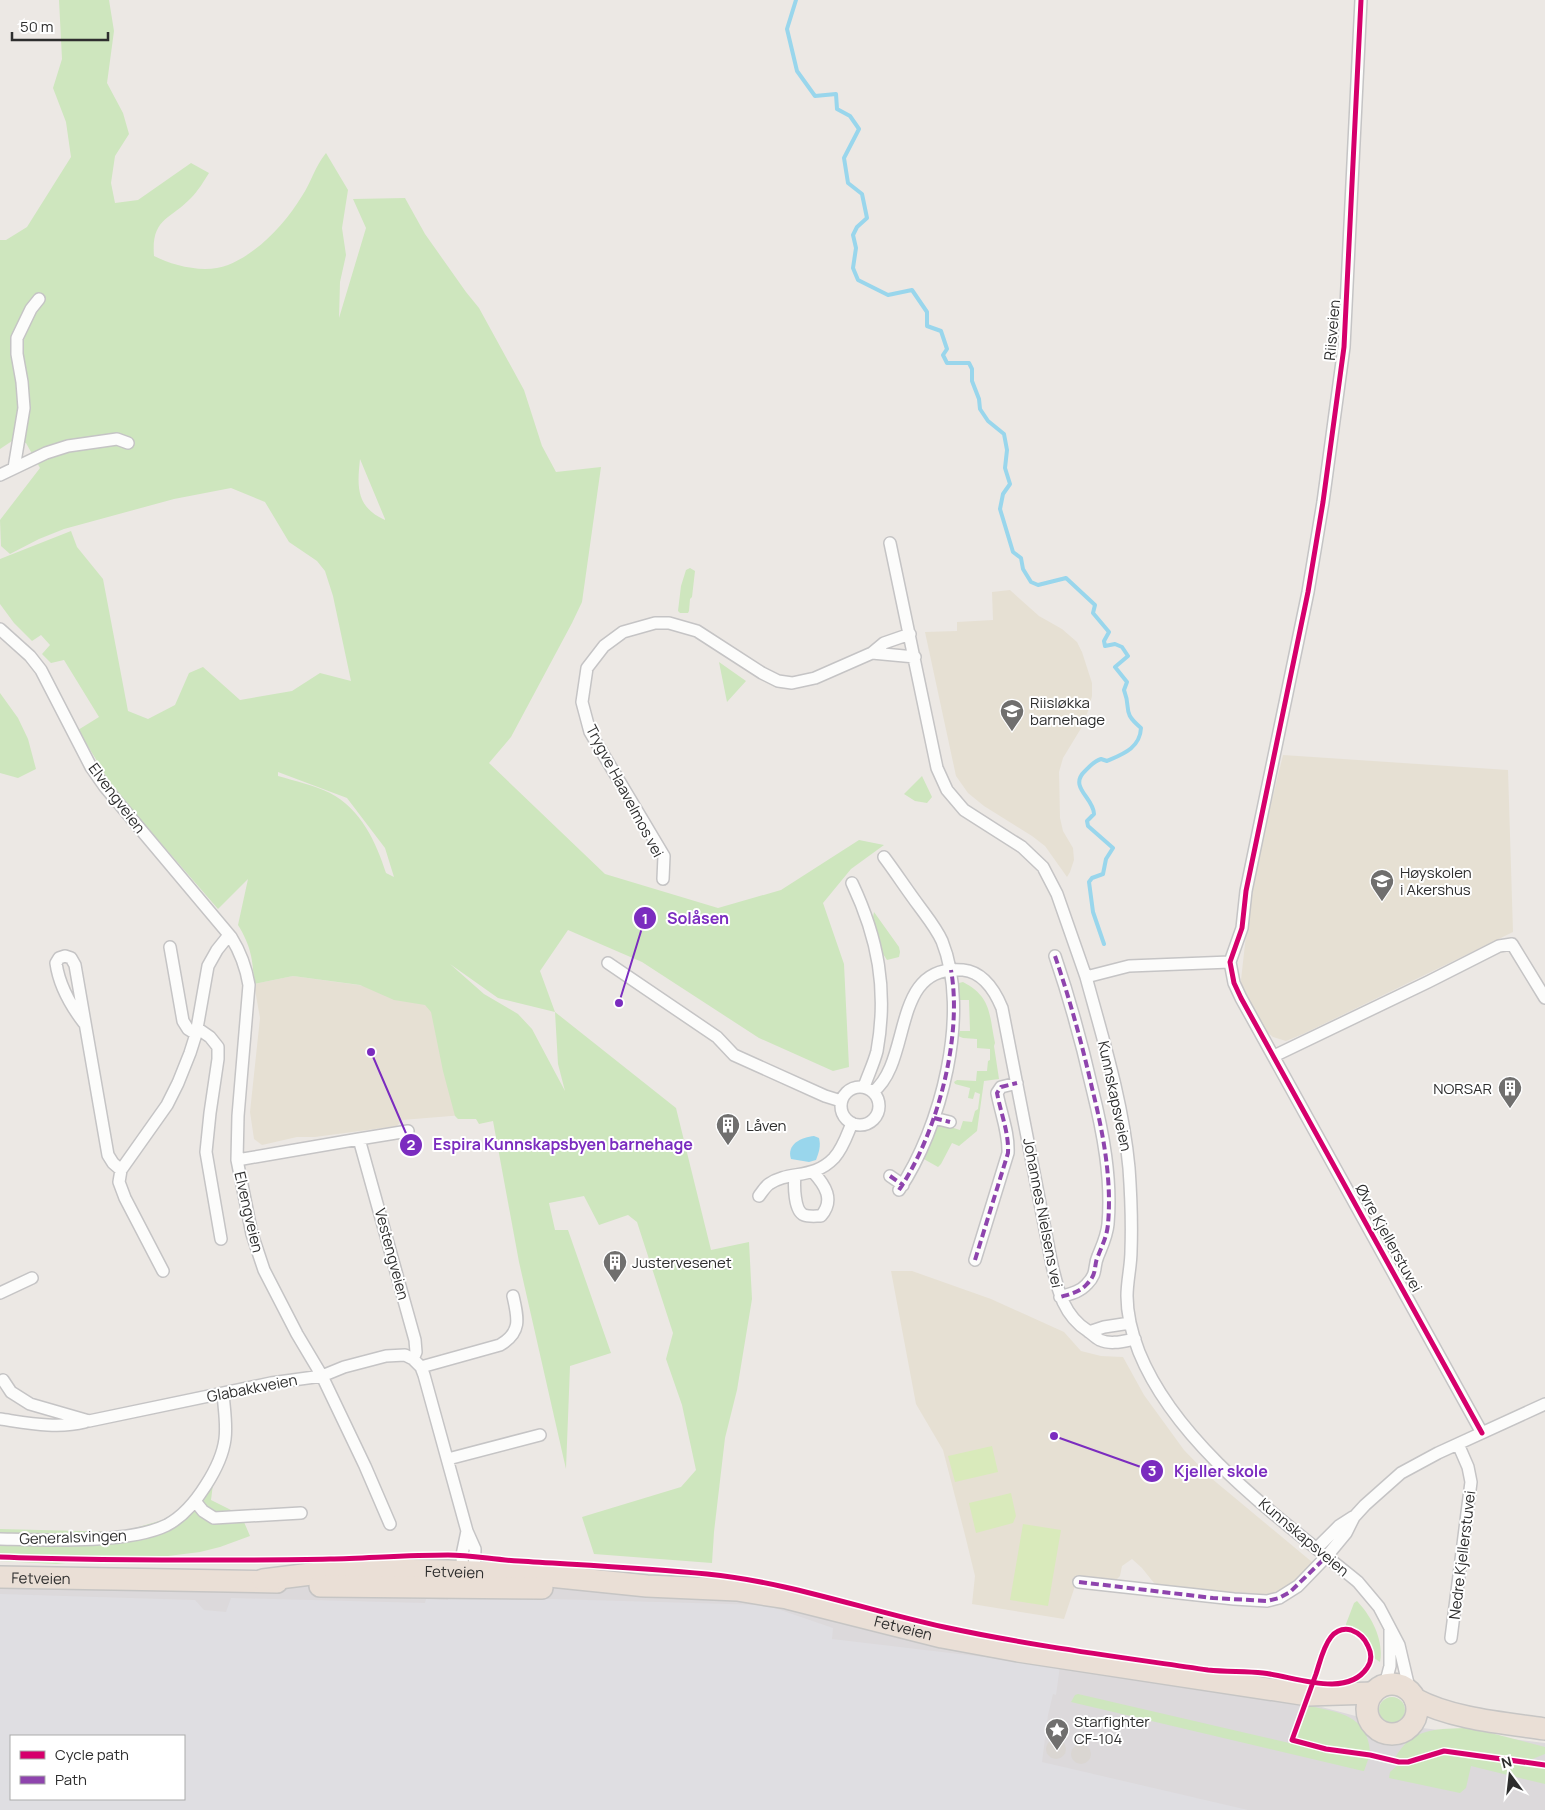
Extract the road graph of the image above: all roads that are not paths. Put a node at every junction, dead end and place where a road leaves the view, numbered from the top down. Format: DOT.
graph roads {
  1 [pos="1361,0"];
  2 [pos="39,298"];
  3 [pos="128,443"];
  4 [pos="14,468"];
  5 [pos="0,475"];
  6 [pos="890,543"];
  7 [pos="0,629"];
  8 [pos="910,634"];
  9 [pos="872,653"];
  10 [pos="915,657"];
  11 [pos="884,857"];
  12 [pos="664,879"];
  13 [pos="852,883"];
  14 [pos="229,935"];
  15 [pos="170,947"];
  16 [pos="1055,956"];
  17 [pos="1230,962"];
  18 [pos="608,963"];
  19 [pos="951,970"];
  20 [pos="1086,977"];
  21 [pos="1545,998"];
  22 [pos="84,1023"];
  23 [pos="196,1031"];
  24 [pos="1274,1056"];
  25 [pos="1018,1083"];
  26 [pos="869,1089"];
  27 [pos="841,1101"];
  28 [pos="934,1118"];
  29 [pos="950,1122"];
  30 [pos="852,1123"];
  31 [pos="408,1131"];
  32 [pos="359,1139"];
  33 [pos="237,1160"];
  34 [pos="122,1170"];
  35 [pos="813,1172"];
  36 [pos="794,1176"];
  37 [pos="890,1176"];
  38 [pos="758,1196"];
  39 [pos="221,1239"];
  40 [pos="975,1260"];
  41 [pos="163,1271"];
  42 [pos="32,1278"];
  43 [pos="0,1293"];
  44 [pos="513,1296"];
  45 [pos="1060,1298"];
  46 [pos="1130,1323"];
  47 [pos="1089,1332"];
  48 [pos="1134,1339"];
  49 [pos="417,1363"];
  50 [pos="322,1376"];
  51 [pos="3,1380"];
  52 [pos="222,1393"];
  53 [pos="1545,1404"];
  54 [pos="0,1419"];
  55 [pos="89,1421"];
  56 [pos="1482,1433"];
  57 [pos="540,1434"];
  58 [pos="1458,1444"];
  59 [pos="448,1459"];
  60 [pos="195,1501"];
  61 [pos="301,1513"];
  62 [pos="1354,1517"];
  63 [pos="390,1524"];
  64 [pos="0,1539"];
  65 [pos="1317,1548"];
  66 [pos="1327,1556"];
  67 [pos="0,1577"];
  68 [pos="468,1577"];
  69 [pos="1079,1582"];
  70 [pos="1390,1630"];
  71 [pos="1451,1638"];
  72 [pos="1379,1689"];
  73 [pos="1308,1695"];
  74 [pos="1412,1696"];
  75 [pos="1369,1719"];
  76 [pos="1478,1720"];
  77 [pos="1411,1725"];
  78 [pos="1545,1729"];
  1 -- 17 [label="street, Riisveien"];
  2 -- 4 [label="street"];
  3 -- 4 [label="street"];
  4 -- 5 [label="street"];
  6 -- 8 [label="street, Kunnskapsveien"];
  7 -- 14 [label="street, Elvengveien"];
  8 -- 9 [label="street, Trygve Haavelmos vei"];
  8 -- 10 [label="street, Kunnskapsveien"];
  9 -- 10 [label="street, Trygve Haavelmos vei"];
  9 -- 12 [label="street, Trygve Haavelmos vei"];
  10 -- 20 [label="street, Kunnskapsveien"];
  11 -- 19 [label="street"];
  13 -- 26 [label="street"];
  14 -- 23 [label="street"];
  14 -- 33 [label="street, Elvengveien"];
  15 -- 23 [label="street, Elvengveien"];
  16 -- 45 [label="street"];
  17 -- 20 [label="street"];
  17 -- 24 [label="street"];
  18 -- 27 [label="street"];
  19 -- 25 [label="street, Johannes Nielsens vei"];
  19 -- 26 [label="street"];
  19 -- 28 [label="street"];
  20 -- 46 [label="street, Kunnskapsveien"];
  21 -- 24 [label="street"];
  22 -- 22 [label="street"];
  22 -- 34 [label="street"];
  23 -- 34 [label="street"];
  23 -- 39 [label="street, Elvengveien"];
  24 -- 56 [label="street, Øvre Kjellerstuvei"];
  25 -- 40 [label="street, Johannes Nielsens vei"];
  25 -- 45 [label="street, Johannes Nielsens vei"];
  26 -- 27 [label="street"];
  26 -- 30 [label="street"];
  27 -- 30 [label="street"];
  28 -- 29 [label="street"];
  28 -- 37 [label="street"];
  30 -- 35 [label="street"];
  31 -- 32 [label="street"];
  32 -- 33 [label="street"];
  32 -- 49 [label="street, Vestengveien"];
  33 -- 50 [label="street, Elvengveien"];
  34 -- 41 [label="street"];
  35 -- 36 [label="street"];
  35 -- 36 [label="street"];
  36 -- 38 [label="street"];
  42 -- 43 [label="street"];
  44 -- 49 [label="street"];
  45 -- 47 [label="street, Johannes Nielsens vei"];
  46 -- 47 [label="street"];
  46 -- 48 [label="street, Kunnskapsveien"];
  47 -- 48 [label="street, Johannes Nielsens vei"];
  48 -- 65 [label="street, Kunnskapsveien"];
  49 -- 50 [label="street, Glabakkveien"];
  49 -- 59 [label="street, Vestengveien"];
  50 -- 52 [label="street, Glabakkveien"];
  50 -- 63 [label="street, Elvengveien"];
  51 -- 55 [label="street, Glabakkveien"];
  52 -- 55 [label="street, Glabakkveien"];
  52 -- 60 [label="street, Generalsvingen"];
  53 -- 56 [label="street"];
  54 -- 55 [label="street, Glabakkveien"];
  56 -- 58 [label="street"];
  57 -- 59 [label="street"];
  58 -- 62 [label="street"];
  58 -- 71 [label="street, Nedre Kjellerstuvei"];
  59 -- 68 [label="street, Vestengveien"];
  60 -- 61 [label="street"];
  60 -- 64 [label="street, Generalsvingen"];
  62 -- 65 [label="street"];
  62 -- 66 [label="street"];
  65 -- 66 [label="street, Kunnskapsveien"];
  66 -- 69 [label="street"];
  66 -- 70 [label="street, Kunnskapsveien"];
  67 -- 68 [label="highway, Fetveien"];
  68 -- 73 [label="highway, Fetveien"];
  70 -- 72 [label="street, Kunnskapsveien"];
  70 -- 74 [label="street, Kunnskapsveien"];
  72 -- 73 [label="highway, Fetveien"];
  72 -- 74 [label="highway"];
  72 -- 75 [label="highway"];
  73 -- 75 [label="highway, Fetveien"];
  74 -- 76 [label="highway"];
  74 -- 77 [label="highway"];
  75 -- 77 [label="highway"];
  76 -- 77 [label="highway"];
  76 -- 78 [label="highway"];
}
